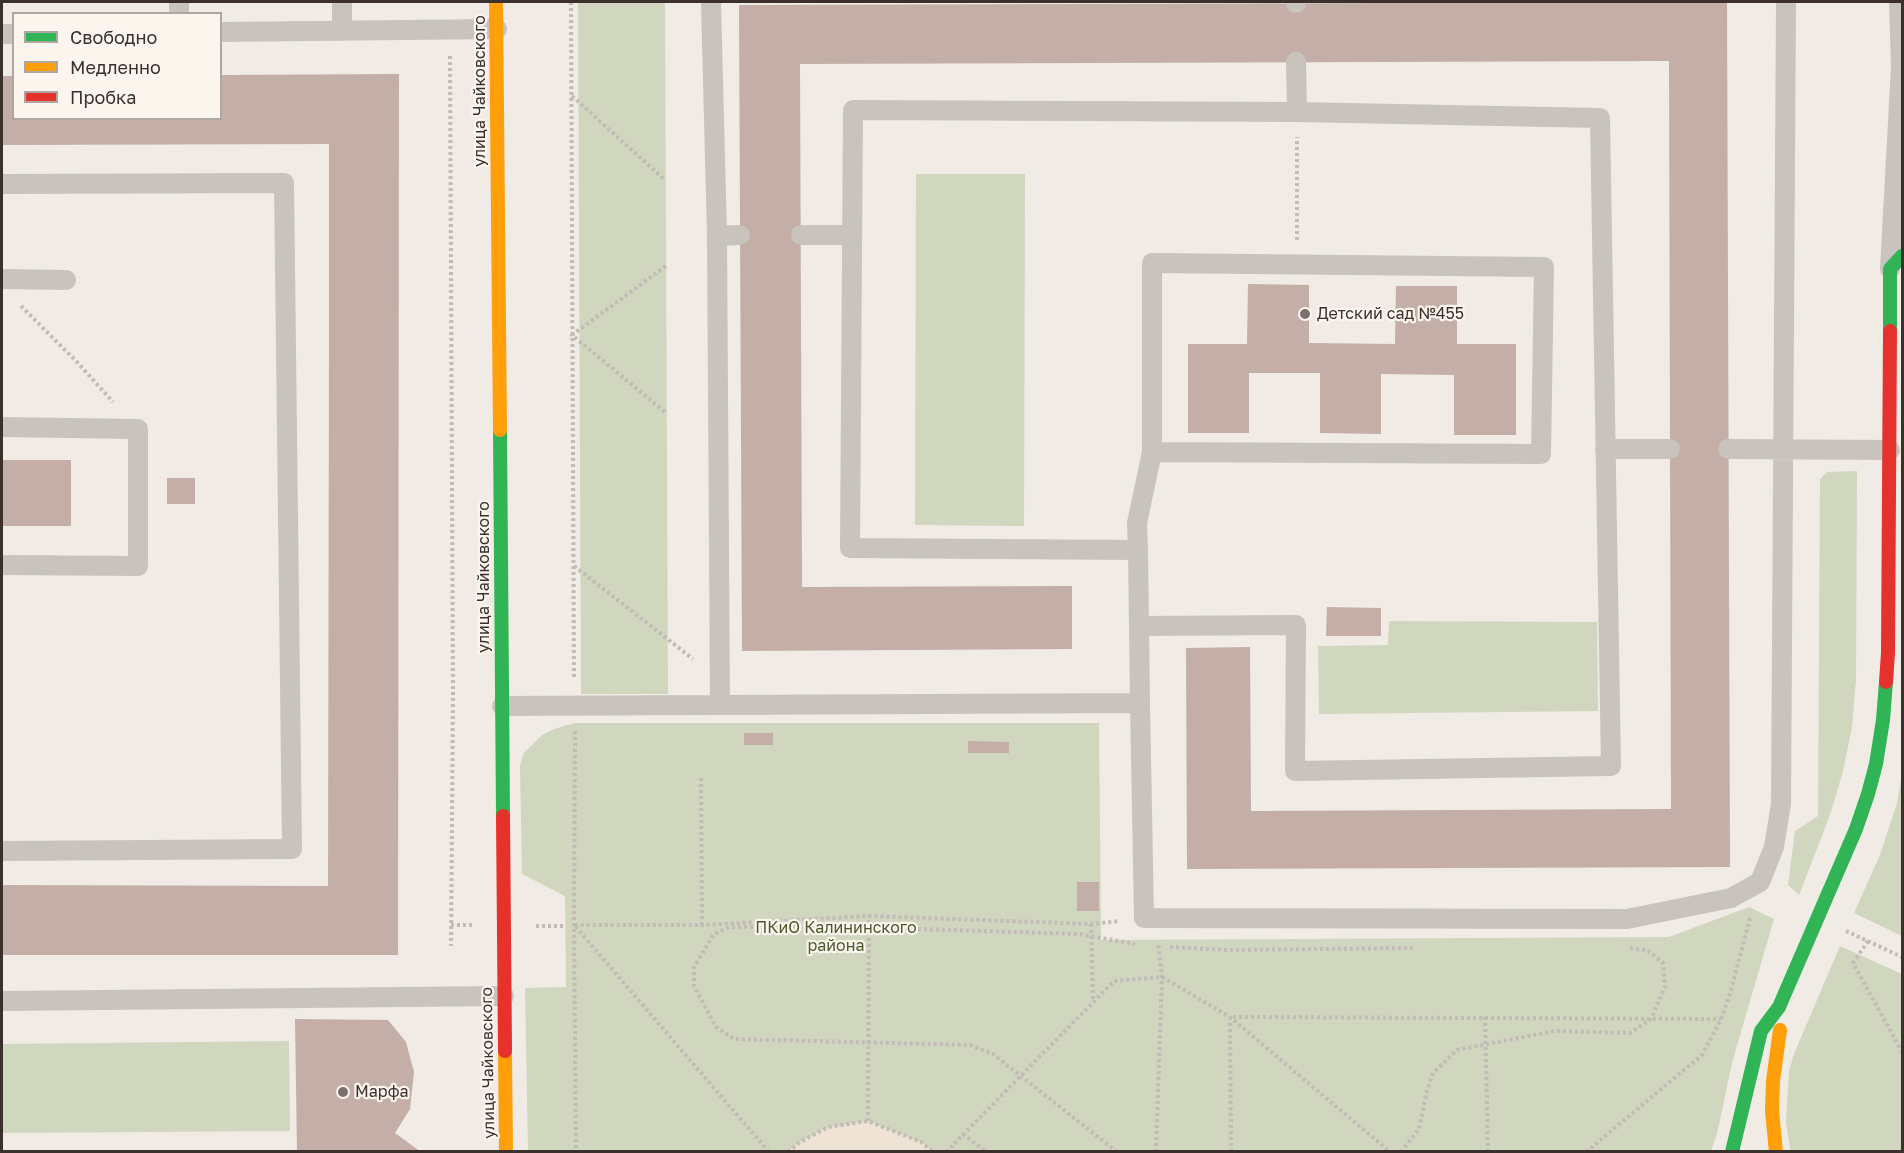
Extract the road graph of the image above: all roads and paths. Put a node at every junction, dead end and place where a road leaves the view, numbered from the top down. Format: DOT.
graph roads {
  1 [pos="342,2"];
  2 [pos="496,2"];
  3 [pos="571,2"];
  4 [pos="711,2"];
  5 [pos="1786,2"];
  6 [pos="1899,2"];
  7 [pos="497,29"];
  8 [pos="450,30"];
  9 [pos="342,31"];
  10 [pos="222,32"];
  11 [pos="1296,62"];
  12 [pos="571,96"];
  13 [pos="1297,112"];
  14 [pos="666,180"];
  15 [pos="2,184"];
  16 [pos="740,235"];
  17 [pos="801,235"];
  18 [pos="852,235"];
  19 [pos="717,236"];
  20 [pos="1896,262"];
  21 [pos="1297,265"];
  22 [pos="666,266"];
  23 [pos="2,279"];
  24 [pos="66,280"];
  25 [pos="18,303"];
  26 [pos="572,335"];
  27 [pos="666,413"];
  28 [pos="2,427"];
  29 [pos="130,429"];
  30 [pos="1605,449"];
  31 [pos="1670,449"];
  32 [pos="1728,449"];
  33 [pos="1783,449"];
  34 [pos="1890,450"];
  35 [pos="1152,452"];
  36 [pos="1138,550"];
  37 [pos="2,565"];
  38 [pos="574,567"];
  39 [pos="1139,626"];
  40 [pos="720,680"];
  41 [pos="1140,703"];
  42 [pos="574,705"];
  43 [pos="720,705"];
  44 [pos="502,706"];
  45 [pos="701,778"];
  46 [pos="2,850"];
  47 [pos="1760,882"];
  48 [pos="869,916"];
  49 [pos="1151,918"];
  50 [pos="1091,924"];
  51 [pos="574,925"];
  52 [pos="702,926"];
  53 [pos="869,927"];
  54 [pos="1092,936"];
  55 [pos="451,946"];
  56 [pos="1143,946"];
  57 [pos="1150,946"];
  58 [pos="1158,947"];
  59 [pos="1624,947"];
  60 [pos="1425,948"];
  61 [pos="1902,957"];
  62 [pos="1162,977"];
  63 [pos="504,996"];
  64 [pos="2,1001"];
  65 [pos="1093,1002"];
  66 [pos="1779,1007"];
  67 [pos="1230,1017"];
  68 [pos="1485,1017"];
  69 [pos="1651,1019"];
  70 [pos="1721,1019"];
  71 [pos="869,1043"];
  72 [pos="1485,1046"];
  73 [pos="1902,1052"];
  74 [pos="1021,1076"];
  75 [pos="868,1121"];
  76 [pos="963,1134"];
  77 [pos="506,1152"];
  78 [pos="576,1152"];
  79 [pos="769,1152"];
  80 [pos="788,1152"];
  81 [pos="933,1152"];
  82 [pos="946,1152"];
  83 [pos="986,1152"];
  84 [pos="1116,1152"];
  85 [pos="1156,1152"];
  86 [pos="1231,1152"];
  87 [pos="1389,1152"];
  88 [pos="1401,1152"];
  89 [pos="1488,1152"];
  90 [pos="1586,1152"];
  91 [pos="1732,1152"];
  92 [pos="1776,1152"];
  1 -- 9 [label="lane"];
  2 -- 7 [label="street, улица Чайковского"];
  3 -- 12 [label="path"];
  4 -- 19 [label="lane"];
  5 -- 33 [label="lane"];
  6 -- 20 [label="lane"];
  7 -- 8 [label="lane"];
  7 -- 44 [label="street, улица Чайковского"];
  8 -- 9 [label="lane"];
  8 -- 55 [label="path"];
  9 -- 10 [label="lane"];
  11 -- 13 [label="lane"];
  12 -- 14 [label="path"];
  12 -- 26 [label="path"];
  13 -- 18 [label="lane"];
  13 -- 21 [label="path"];
  13 -- 30 [label="lane"];
  15 -- 46 [label="lane"];
  16 -- 19 [label="lane"];
  17 -- 18 [label="lane"];
  18 -- 36 [label="lane"];
  19 -- 40 [label="lane"];
  20 -- 34 [label="street"];
  21 -- 35 [label="lane"];
  21 -- 35 [label="lane"];
  22 -- 26 [label="path"];
  23 -- 24 [label="lane"];
  25 -- 29 [label="path"];
  26 -- 27 [label="path"];
  26 -- 38 [label="path"];
  28 -- 29 [label="lane"];
  29 -- 37 [label="lane"];
  30 -- 31 [label="lane"];
  30 -- 39 [label="lane"];
  32 -- 33 [label="lane"];
  33 -- 34 [label="lane"];
  33 -- 47 [label="lane"];
  34 -- 66 [label="street"];
  35 -- 36 [label="lane"];
  36 -- 39 [label="lane"];
  38 -- 40 [label="path"];
  38 -- 42 [label="path"];
  39 -- 41 [label="lane"];
  40 -- 43 [label="lane"];
  41 -- 43 [label="lane"];
  41 -- 49 [label="lane"];
  42 -- 43 [label="lane"];
  42 -- 44 [label="lane"];
  42 -- 51 [label="path"];
  44 -- 63 [label="street, улица Чайковского"];
  45 -- 52 [label="path"];
  47 -- 49 [label="lane"];
  47 -- 70 [label="path"];
  48 -- 50 [label="path"];
  48 -- 52 [label="path"];
  48 -- 53 [label="path"];
  49 -- 50 [label="path"];
  49 -- 58 [label="path"];
  50 -- 54 [label="path"];
  51 -- 52 [label="path"];
  51 -- 78 [label="path"];
  51 -- 79 [label="path"];
  53 -- 54 [label="path"];
  53 -- 71 [label="path"];
  53 -- 71 [label="path"];
  54 -- 56 [label="path"];
  54 -- 65 [label="path"];
  57 -- 58 [label="path"];
  58 -- 60 [label="path"];
  58 -- 62 [label="path"];
  59 -- 69 [label="path"];
  61 -- 73 [label="path"];
  62 -- 65 [label="path"];
  62 -- 67 [label="path"];
  62 -- 85 [label="path"];
  63 -- 64 [label="lane"];
  63 -- 77 [label="street, улица Чайковского"];
  65 -- 74 [label="path"];
  66 -- 91 [label="street"];
  66 -- 92 [label="street"];
  67 -- 68 [label="path"];
  67 -- 86 [label="path"];
  67 -- 87 [label="path"];
  68 -- 69 [label="path"];
  68 -- 72 [label="path"];
  69 -- 70 [label="path"];
  69 -- 72 [label="path"];
  70 -- 90 [label="path"];
  71 -- 74 [label="path"];
  71 -- 75 [label="path"];
  72 -- 88 [label="path"];
  72 -- 89 [label="path"];
  74 -- 76 [label="path"];
  74 -- 84 [label="path"];
  75 -- 80 [label="path"];
  75 -- 81 [label="path"];
  76 -- 82 [label="path"];
  76 -- 83 [label="path"];
}
